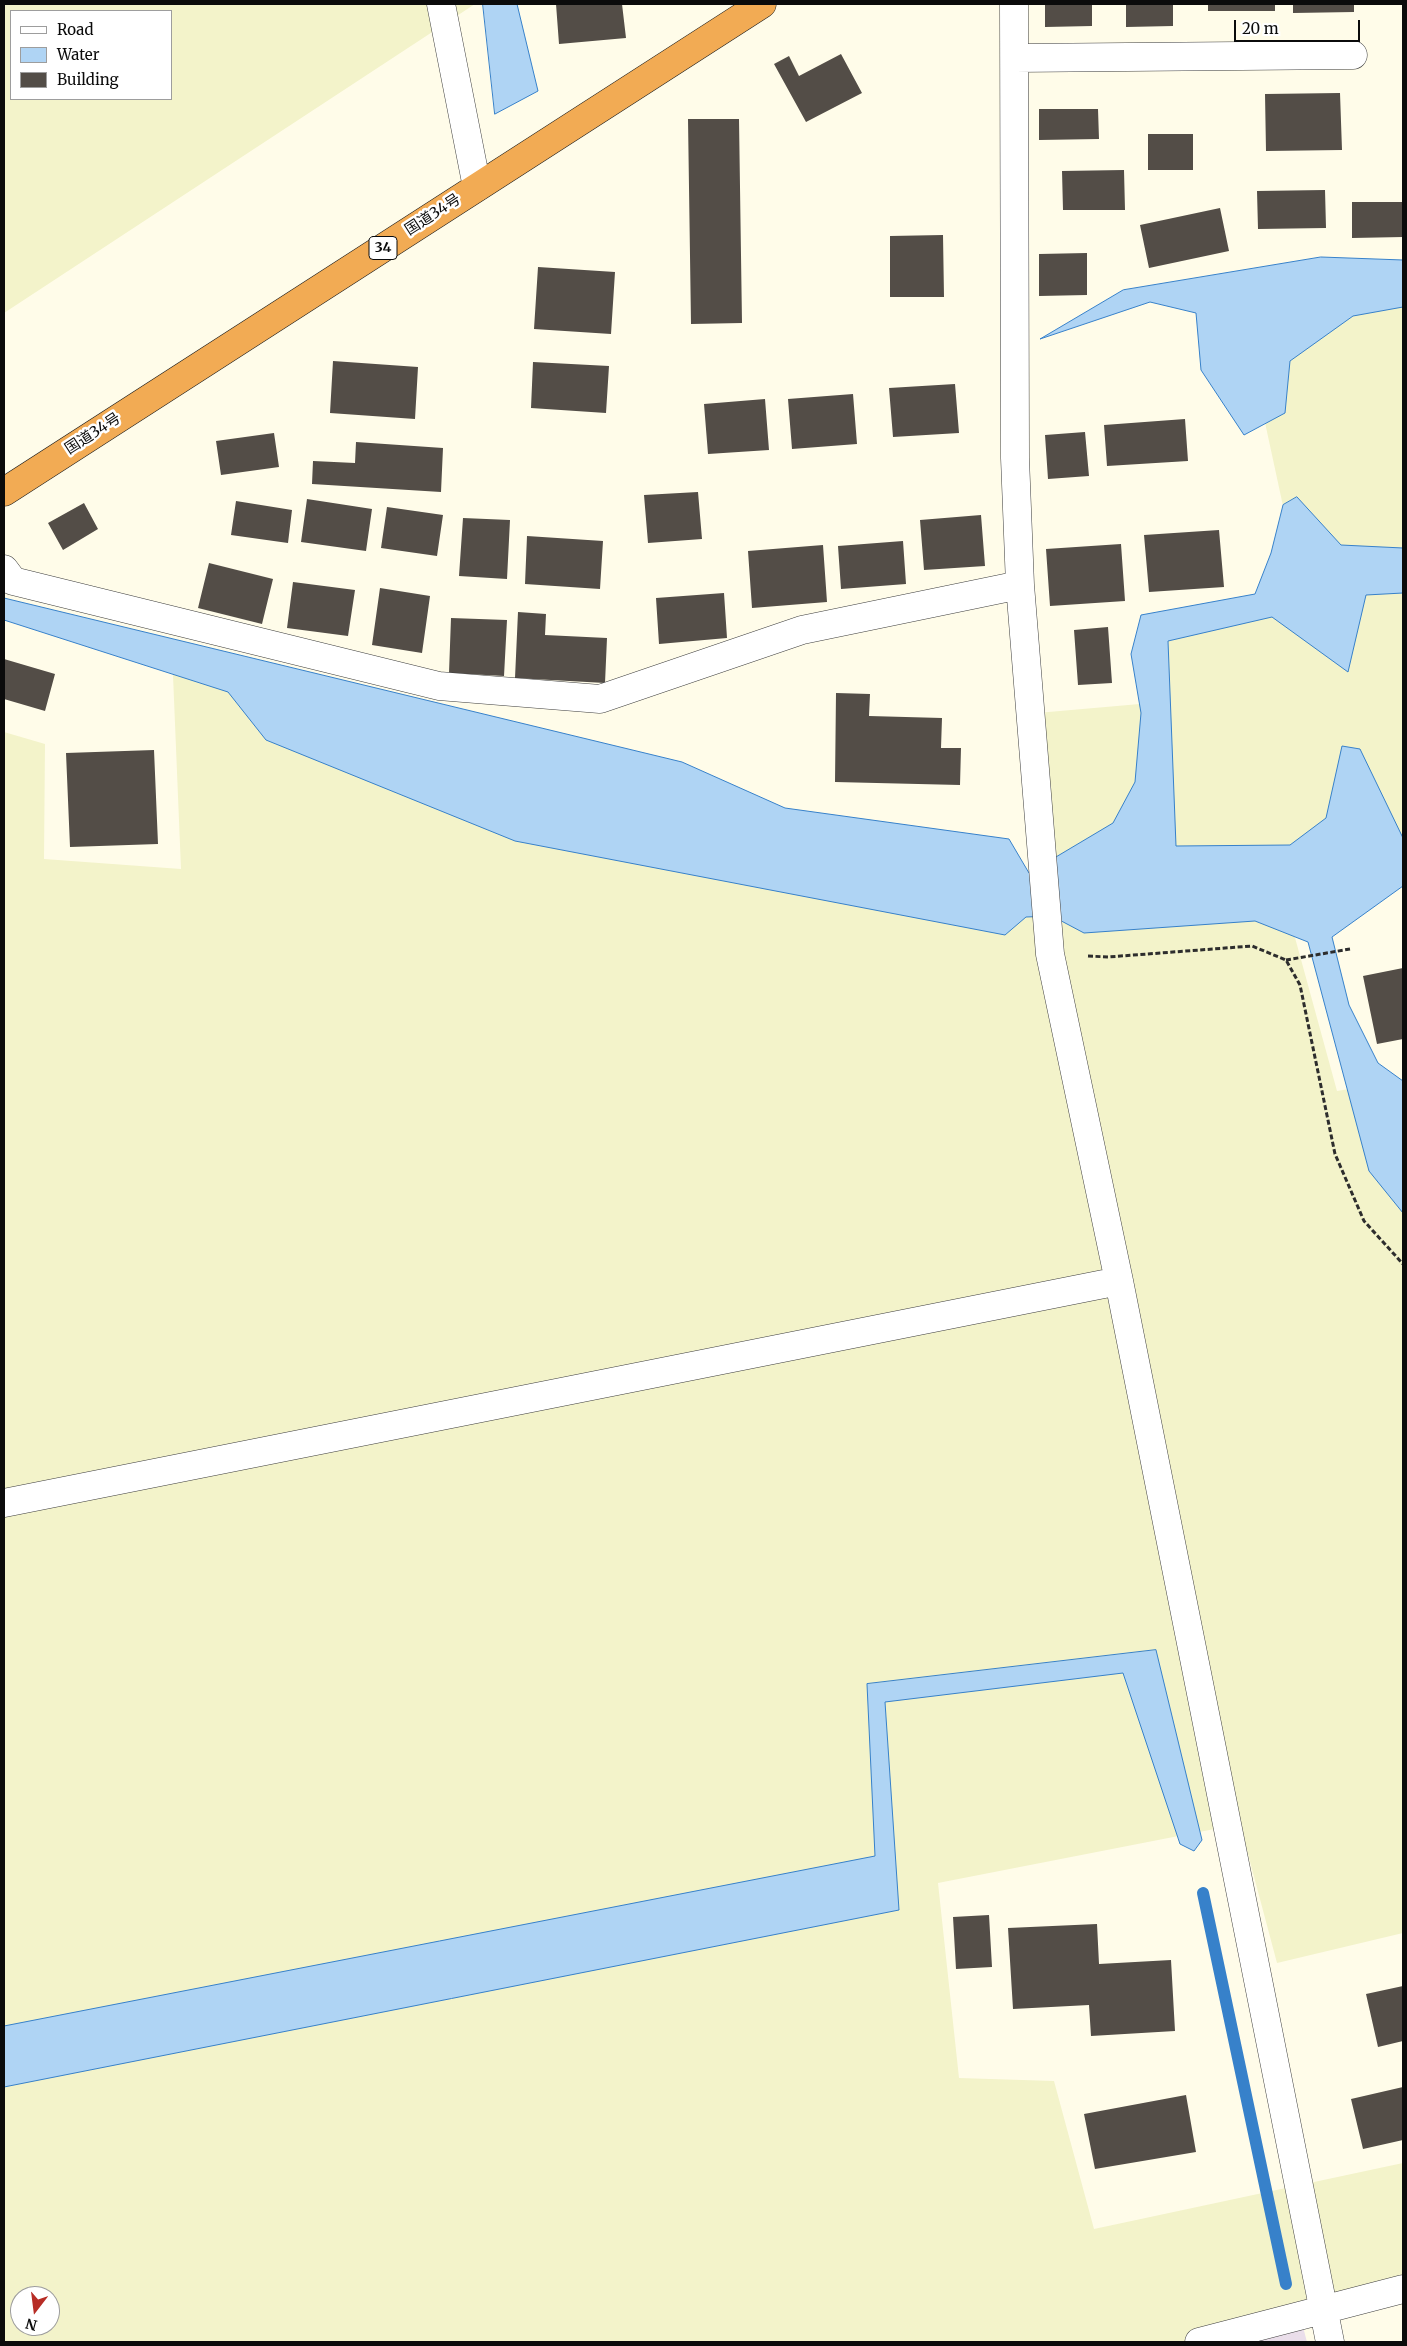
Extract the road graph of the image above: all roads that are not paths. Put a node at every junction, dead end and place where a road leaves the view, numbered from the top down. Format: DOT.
graph roads {
  1 [pos="441,4"];
  2 [pos="762,4"];
  3 [pos="1014,4"];
  4 [pos="1352,55"];
  5 [pos="1015,58"];
  6 [pos="477,187"];
  7 [pos="4,492"];
  8 [pos="4,569"];
  9 [pos="1020,585"];
  10 [pos="1119,1281"];
  11 [pos="4,1503"];
  12 [pos="1403,2289"];
  13 [pos="1323,2310"];
  14 [pos="1199,2342"];
  15 [pos="1330,2342"];
  1 -- 6 [label="street"];
  2 -- 6 [label="highway, 国道34号 / 34"];
  3 -- 5 [label="street"];
  4 -- 5 [label="street"];
  5 -- 9 [label="street"];
  6 -- 7 [label="highway, 国道34号 / 34"];
  8 -- 9 [label="street"];
  9 -- 10 [label="street"];
  10 -- 11 [label="street"];
  10 -- 13 [label="street"];
  12 -- 13 [label="street"];
  13 -- 14 [label="street"];
  13 -- 15 [label="street"];
}
